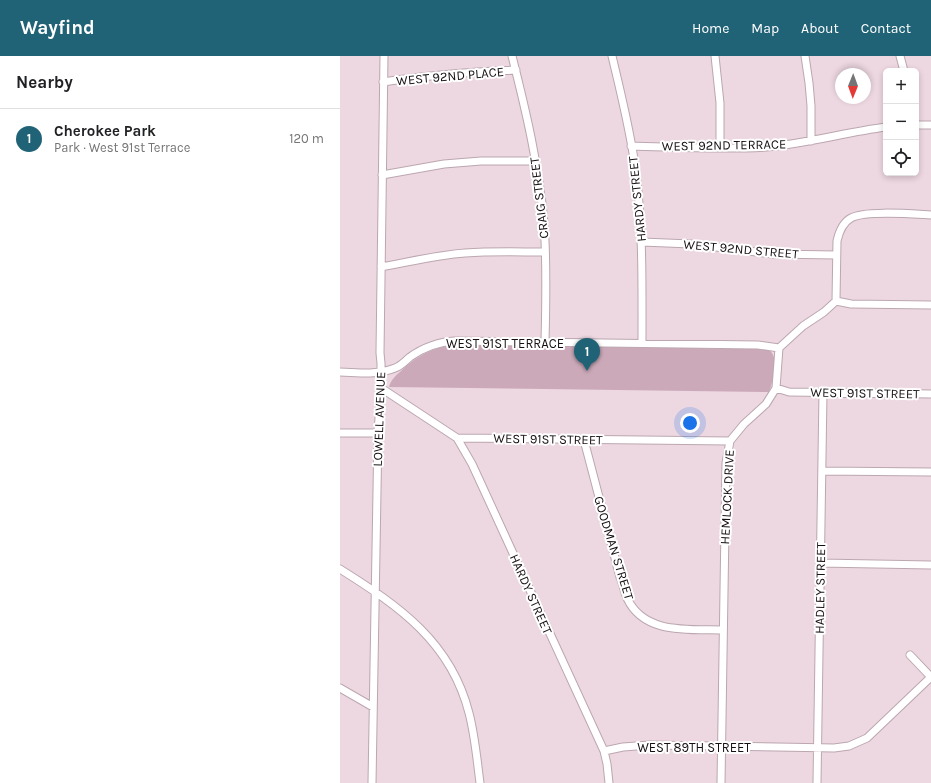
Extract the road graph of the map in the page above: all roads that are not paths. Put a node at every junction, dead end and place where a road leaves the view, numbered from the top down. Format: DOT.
graph roads {
  1 [pos="384,56"];
  2 [pos="512,56"];
  3 [pos="612,56"];
  4 [pos="715,56"];
  5 [pos="805,56"];
  6 [pos="900,56"];
  7 [pos="903,68"];
  8 [pos="516,70"];
  9 [pos="384,82"];
  10 [pos="931,124"];
  11 [pos="919,125"];
  12 [pos="883,127"];
  13 [pos="811,141"];
  14 [pos="631,146"];
  15 [pos="720,147"];
  16 [pos="535,161"];
  17 [pos="382,174"];
  18 [pos="931,215"];
  19 [pos="642,242"];
  20 [pos="545,252"];
  21 [pos="836,255"];
  22 [pos="381,267"];
  23 [pos="836,301"];
  24 [pos="931,305"];
  25 [pos="545,342"];
  26 [pos="642,343"];
  27 [pos="779,348"];
  28 [pos="340,372"];
  29 [pos="382,372"];
  30 [pos="381,388"];
  31 [pos="776,388"];
  32 [pos="823,392"];
  33 [pos="931,394"];
  34 [pos="340,432"];
  35 [pos="378,433"];
  36 [pos="457,438"];
  37 [pos="584,440"];
  38 [pos="730,442"];
  39 [pos="822,471"];
  40 [pos="931,472"];
  41 [pos="820,563"];
  42 [pos="931,564"];
  43 [pos="340,569"];
  44 [pos="376,593"];
  45 [pos="723,630"];
  46 [pos="910,655"];
  47 [pos="931,677"];
  48 [pos="340,688"];
  49 [pos="373,707"];
  50 [pos="722,746"];
  51 [pos="818,748"];
  52 [pos="604,751"];
  53 [pos="372,783"];
  54 [pos="480,783"];
  55 [pos="609,783"];
  56 [pos="721,783"];
  57 [pos="817,783"];
  1 -- 9 [label="street, LOWELL AVENUE"];
  2 -- 8 [label="street, CRAIG STREET"];
  3 -- 14 [label="street, HARDY STREET"];
  4 -- 15 [label="street"];
  5 -- 13 [label="street"];
  6 -- 7 [label="street"];
  8 -- 9 [label="street, WEST 92ND PLACE"];
  8 -- 16 [label="street, CRAIG STREET"];
  9 -- 17 [label="street, LOWELL AVENUE"];
  10 -- 11 [label="street"];
  12 -- 13 [label="street, WEST 92ND TERRACE"];
  13 -- 15 [label="street, WEST 92ND TERRACE"];
  14 -- 15 [label="street, WEST 92ND TERRACE"];
  14 -- 19 [label="street, HARDY STREET"];
  16 -- 17 [label="street"];
  16 -- 20 [label="street, CRAIG STREET"];
  17 -- 22 [label="street, LOWELL AVENUE"];
  18 -- 21 [label="street"];
  19 -- 21 [label="street, WEST 92ND STREET"];
  19 -- 26 [label="street, HARDY STREET"];
  20 -- 22 [label="street"];
  20 -- 25 [label="street, CRAIG STREET"];
  21 -- 23 [label="street"];
  22 -- 29 [label="street, LOWELL AVENUE"];
  23 -- 24 [label="street"];
  23 -- 27 [label="street"];
  25 -- 26 [label="street, WEST 91ST TERRACE"];
  25 -- 29 [label="street, WEST 91ST TERRACE"];
  26 -- 27 [label="street, WEST 91ST TERRACE"];
  27 -- 31 [label="street, HEMLOCK DRIVE"];
  28 -- 29 [label="street"];
  29 -- 30 [label="street, LOWELL AVENUE"];
  30 -- 35 [label="street, LOWELL AVENUE"];
  30 -- 36 [label="street"];
  31 -- 32 [label="street, WEST 91ST STREET"];
  31 -- 38 [label="street, HEMLOCK DRIVE"];
  32 -- 33 [label="street, WEST 91ST STREET"];
  32 -- 39 [label="street, HADLEY STREET"];
  34 -- 35 [label="street"];
  35 -- 44 [label="street, LOWELL AVENUE"];
  36 -- 37 [label="street, WEST 91ST STREET"];
  36 -- 52 [label="street, HARDY STREET"];
  37 -- 38 [label="street, WEST 91ST STREET"];
  37 -- 45 [label="street, GOODMAN STREET"];
  38 -- 45 [label="street, HEMLOCK DRIVE"];
  39 -- 40 [label="street"];
  39 -- 41 [label="street, HADLEY STREET"];
  41 -- 42 [label="street"];
  41 -- 51 [label="street, HADLEY STREET"];
  43 -- 44 [label="street"];
  44 -- 49 [label="street, LOWELL AVENUE"];
  44 -- 54 [label="street"];
  45 -- 50 [label="street, HEMLOCK DRIVE"];
  46 -- 47 [label="street"];
  47 -- 51 [label="street, WEST 89TH STREET"];
  48 -- 49 [label="street"];
  49 -- 53 [label="street, LOWELL AVENUE"];
  50 -- 51 [label="street, WEST 89TH STREET"];
  50 -- 52 [label="street, WEST 89TH STREET"];
  50 -- 56 [label="street, HEMLOCK DRIVE"];
  51 -- 57 [label="street, HADLEY STREET"];
  52 -- 55 [label="street"];
}
